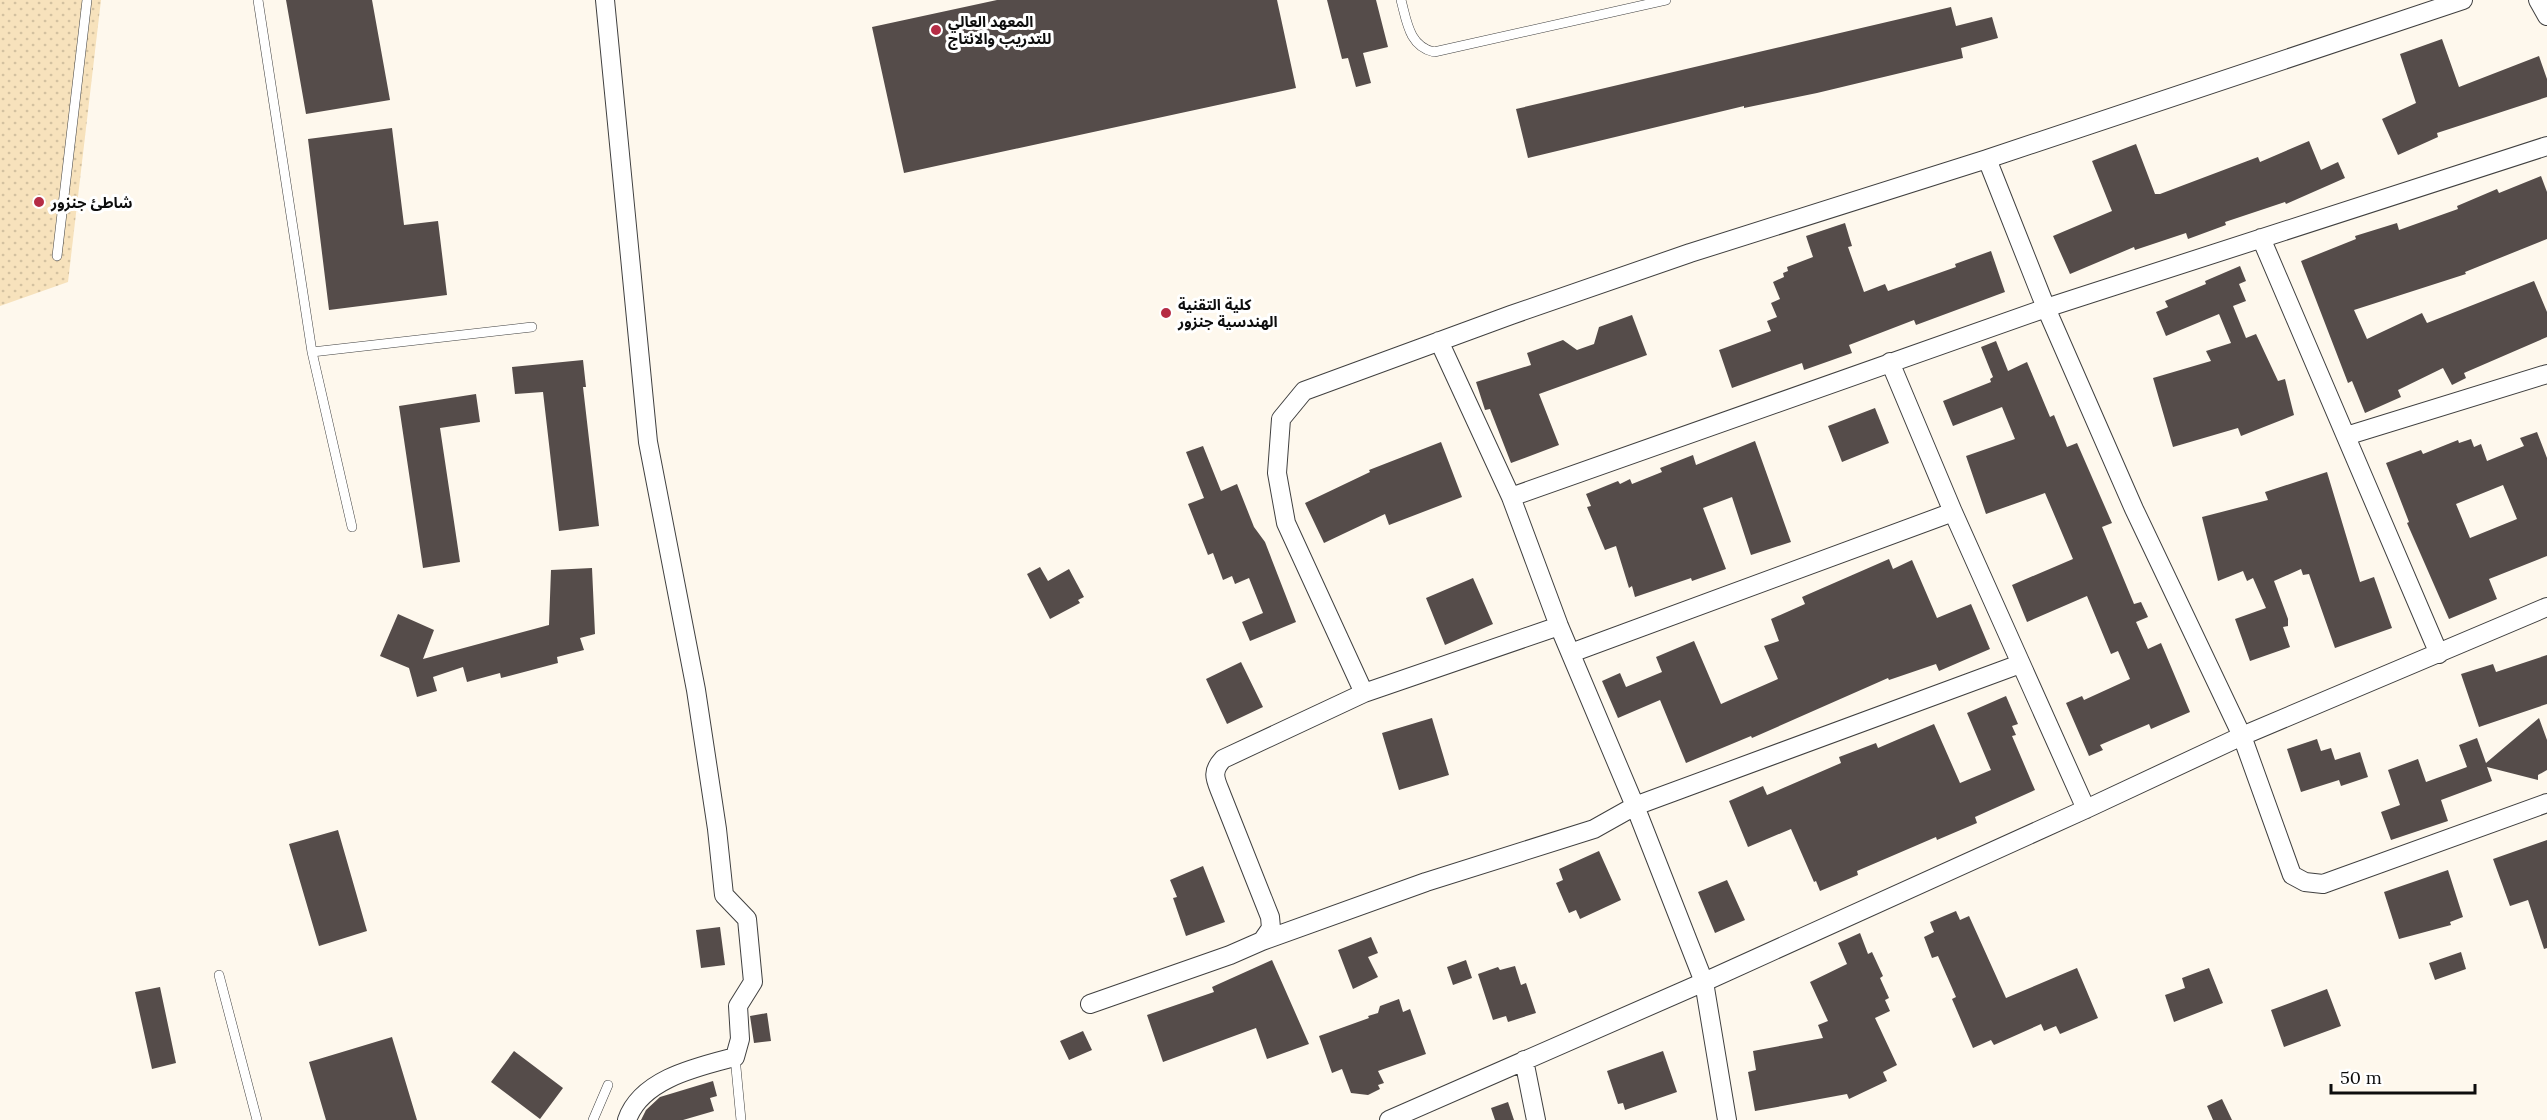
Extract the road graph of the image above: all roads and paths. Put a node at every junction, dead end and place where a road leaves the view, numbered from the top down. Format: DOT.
graph roads {
  1 [pos="87,0"];
  2 [pos="258,0"];
  3 [pos="605,0"];
  4 [pos="1401,0"];
  5 [pos="1666,0"];
  6 [pos="2463,0"];
  7 [pos="2538,0"];
  8 [pos="2547,16"];
  9 [pos="2547,146"];
  10 [pos="1987,159"];
  11 [pos="2261,238"];
  12 [pos="57,256"];
  13 [pos="2046,308"];
  14 [pos="532,327"];
  15 [pos="1439,341"];
  16 [pos="312,352"];
  17 [pos="1890,362"];
  18 [pos="2547,374"];
  19 [pos="2346,436"];
  20 [pos="1511,497"];
  21 [pos="1953,512"];
  22 [pos="352,527"];
  23 [pos="2547,607"];
  24 [pos="1559,626"];
  25 [pos="1572,653"];
  26 [pos="2439,654"];
  27 [pos="2020,664"];
  28 [pos="1364,693"];
  29 [pos="2242,736"];
  30 [pos="2547,803"];
  31 [pos="1635,806"];
  32 [pos="2086,809"];
  33 [pos="1262,941"];
  34 [pos="219,975"];
  35 [pos="1704,982"];
  36 [pos="1090,1004"];
  37 [pos="735,1057"];
  38 [pos="1524,1060"];
  39 [pos="608,1085"];
  40 [pos="257,1120"];
  41 [pos="593,1120"];
  42 [pos="627,1120"];
  43 [pos="741,1120"];
  44 [pos="1389,1120"];
  45 [pos="1536,1120"];
  46 [pos="1727,1120"];
  1 -- 12 [label="lane"];
  2 -- 16 [label="lane"];
  3 -- 37 [label="street"];
  4 -- 5 [label="lane"];
  6 -- 10 [label="street"];
  7 -- 8 [label="street"];
  9 -- 11 [label="street"];
  10 -- 13 [label="street"];
  10 -- 15 [label="street"];
  11 -- 13 [label="street"];
  11 -- 19 [label="street"];
  13 -- 17 [label="street"];
  13 -- 29 [label="street"];
  14 -- 16 [label="lane"];
  15 -- 20 [label="street"];
  15 -- 28 [label="street"];
  16 -- 22 [label="lane"];
  17 -- 20 [label="street"];
  17 -- 21 [label="street"];
  18 -- 19 [label="street"];
  19 -- 26 [label="street"];
  20 -- 24 [label="street"];
  21 -- 25 [label="street"];
  21 -- 27 [label="street"];
  23 -- 26 [label="street"];
  24 -- 25 [label="street"];
  24 -- 28 [label="street"];
  25 -- 31 [label="street"];
  26 -- 29 [label="street"];
  27 -- 31 [label="street"];
  27 -- 32 [label="street"];
  28 -- 33 [label="street"];
  29 -- 30 [label="street"];
  29 -- 32 [label="street"];
  31 -- 33 [label="street"];
  31 -- 35 [label="street"];
  32 -- 35 [label="street"];
  33 -- 36 [label="street"];
  34 -- 40 [label="lane"];
  35 -- 38 [label="street"];
  35 -- 46 [label="street"];
  37 -- 42 [label="street"];
  37 -- 43 [label="lane"];
  38 -- 44 [label="street"];
  38 -- 45 [label="street"];
  39 -- 41 [label="lane"];
}
